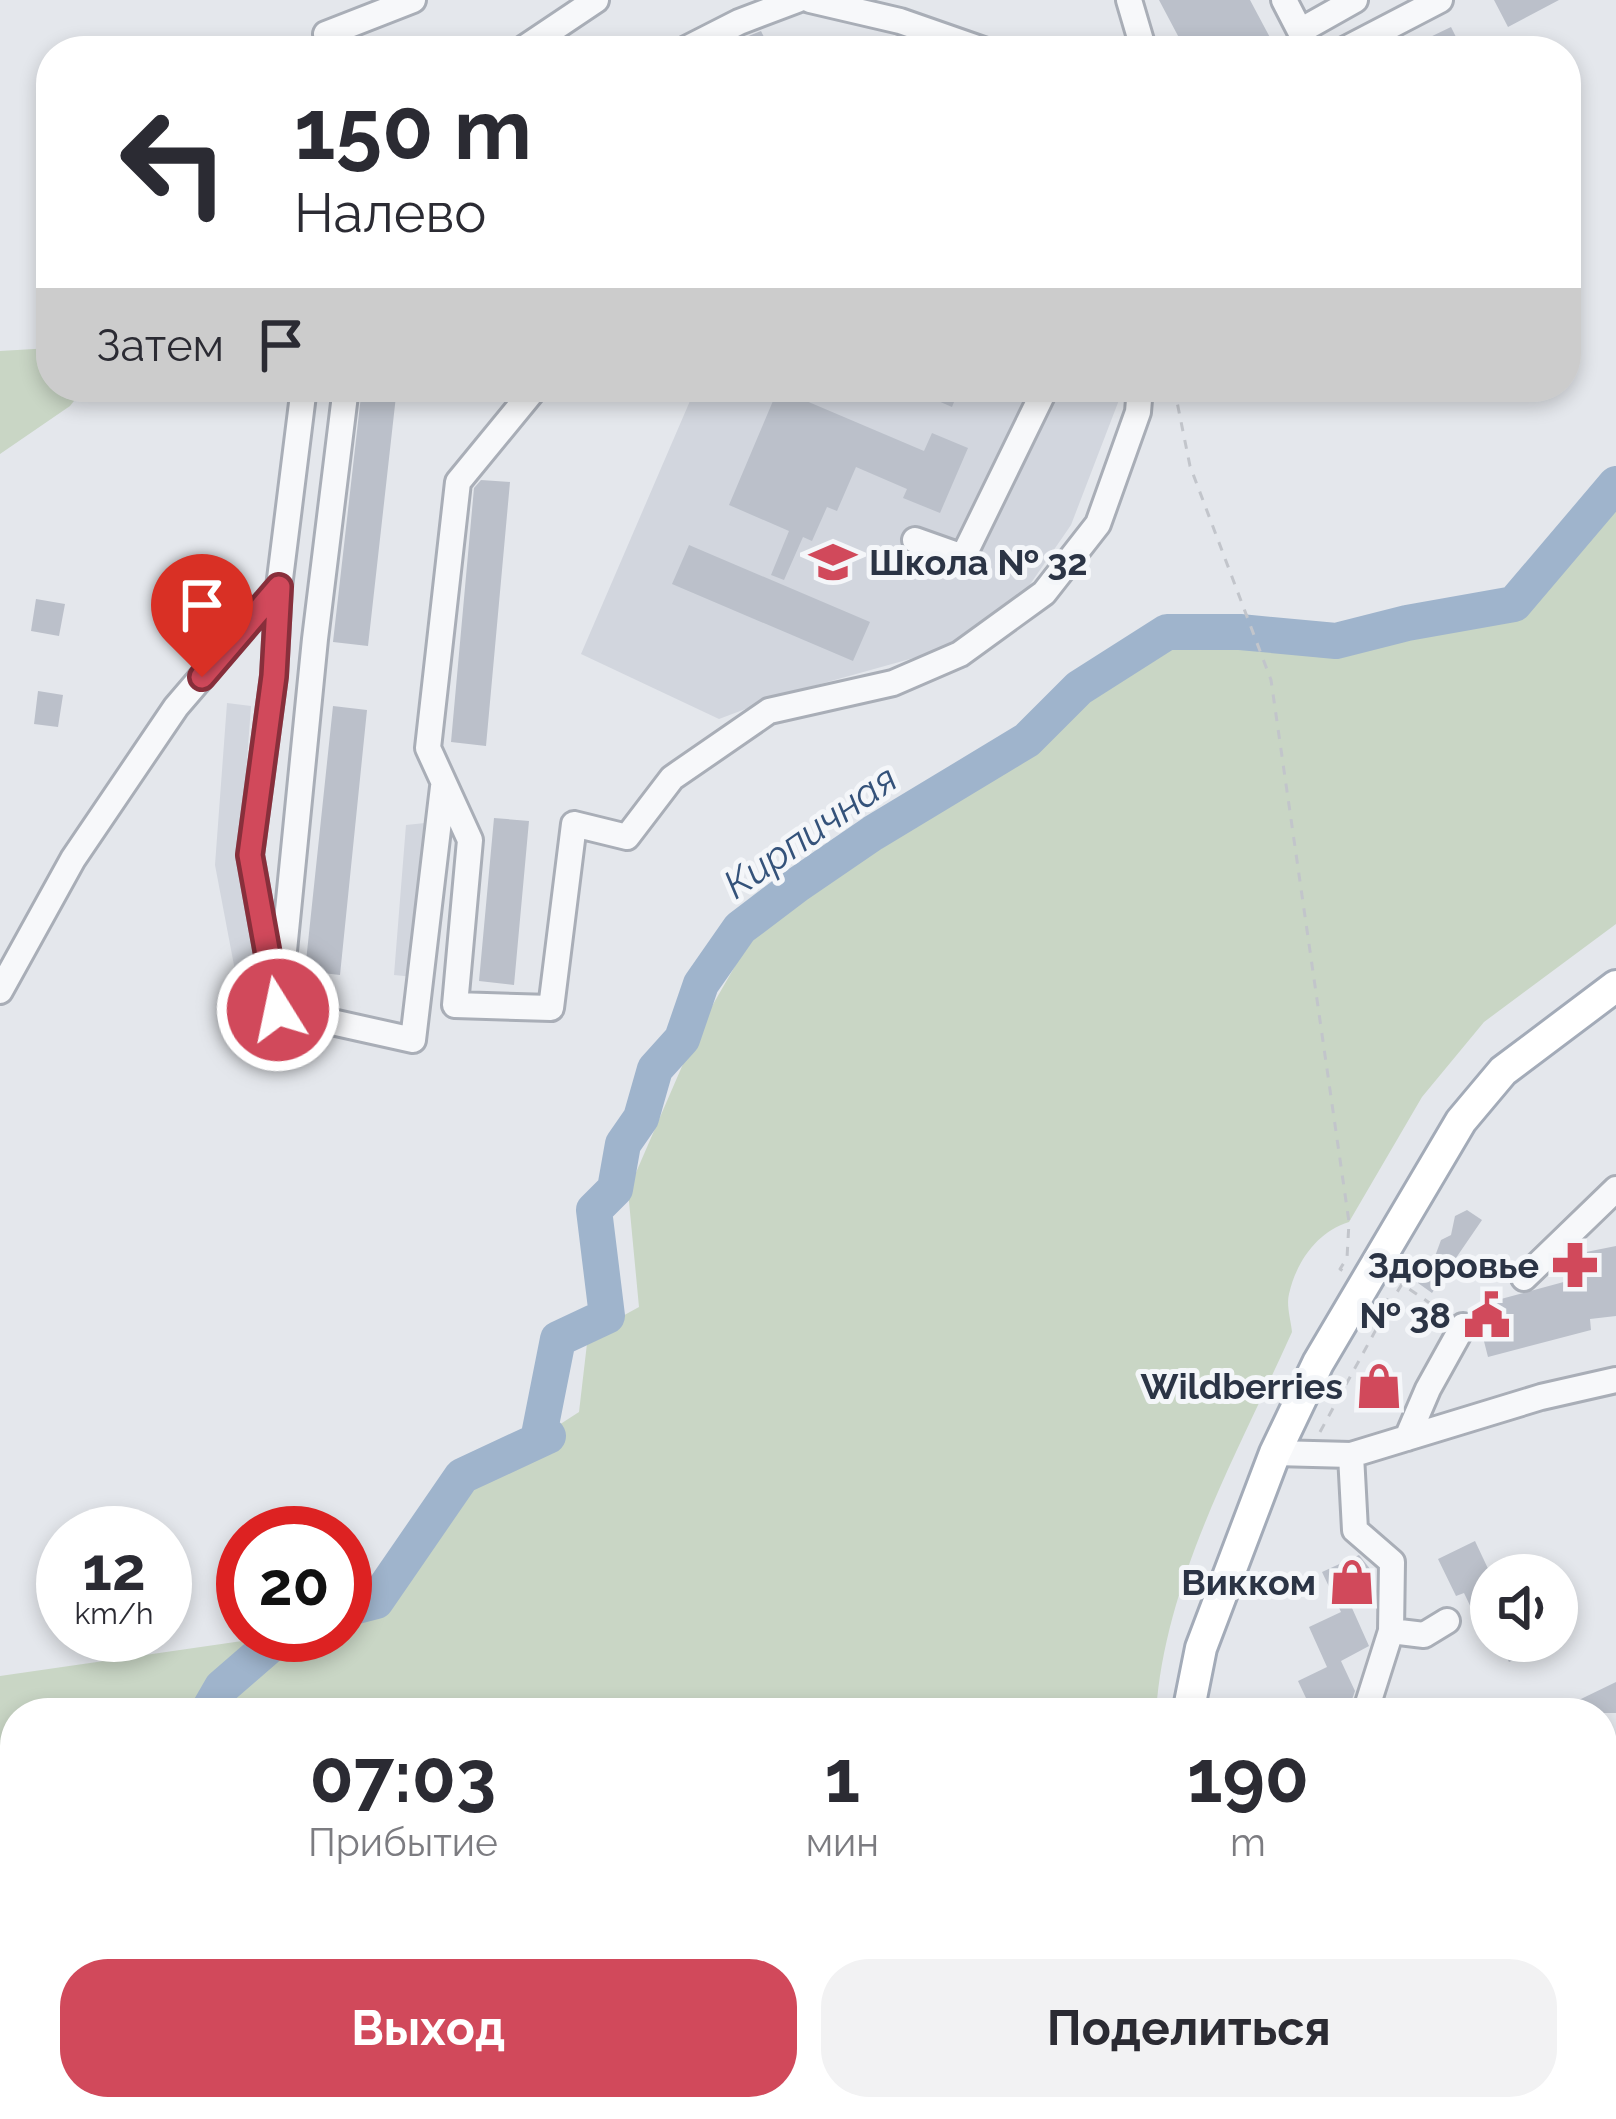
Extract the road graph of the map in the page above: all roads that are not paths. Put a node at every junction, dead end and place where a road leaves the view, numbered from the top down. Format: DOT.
graph roads {
  1 [pos="413,0"];
  2 [pos="596,0"];
  3 [pos="797,0"];
  4 [pos="810,0"];
  5 [pos="1129,0"];
  6 [pos="1285,0"];
  7 [pos="1355,0"];
  8 [pos="1440,0"];
  9 [pos="905,10"];
  10 [pos="326,34"];
  11 [pos="542,36"];
  12 [pos="711,36"];
  13 [pos="956,36"];
  14 [pos="1140,36"];
  15 [pos="1371,36"];
  16 [pos="302,402"];
  17 [pos="344,402"];
  18 [pos="524,402"];
  19 [pos="1039,402"];
  20 [pos="1139,402"];
  21 [pos="915,540"];
  22 [pos="279,587"];
  23 [pos="442,787"];
  24 [pos="1616,986"];
  25 [pos="0,991"];
  26 [pos="278,1010"];
  27 [pos="1616,1189"];
  28 [pos="1525,1278"];
  29 [pos="1463,1326"];
  30 [pos="1616,1380"];
  31 [pos="1407,1438"];
  32 [pos="1275,1454"];
  33 [pos="1351,1455"];
  34 [pos="1447,1621"];
  35 [pos="1390,1631"];
  36 [pos="1191,1698"];
  37 [pos="1370,1698"];
  1 -- 10 [label="street"];
  2 -- 11 [label="street"];
  3 -- 12 [label="street"];
  4 -- 9 [label="street"];
  5 -- 14 [label="street"];
  6 -- 7 [label="street"];
  8 -- 15 [label="street"];
  9 -- 13 [label="street"];
  16 -- 22 [label="street"];
  17 -- 26 [label="street"];
  18 -- 23 [label="street"];
  19 -- 21 [label="street"];
  20 -- 23 [label="street"];
  22 -- 25 [label="street"];
  22 -- 26 [label="street"];
  23 -- 26 [label="street"];
  24 -- 32 [label="main road"];
  27 -- 28 [label="street"];
  29 -- 31 [label="street"];
  30 -- 31 [label="street"];
  31 -- 33 [label="street"];
  32 -- 33 [label="street"];
  32 -- 36 [label="main road"];
  33 -- 35 [label="street"];
  34 -- 35 [label="street"];
  35 -- 37 [label="street"];
}
